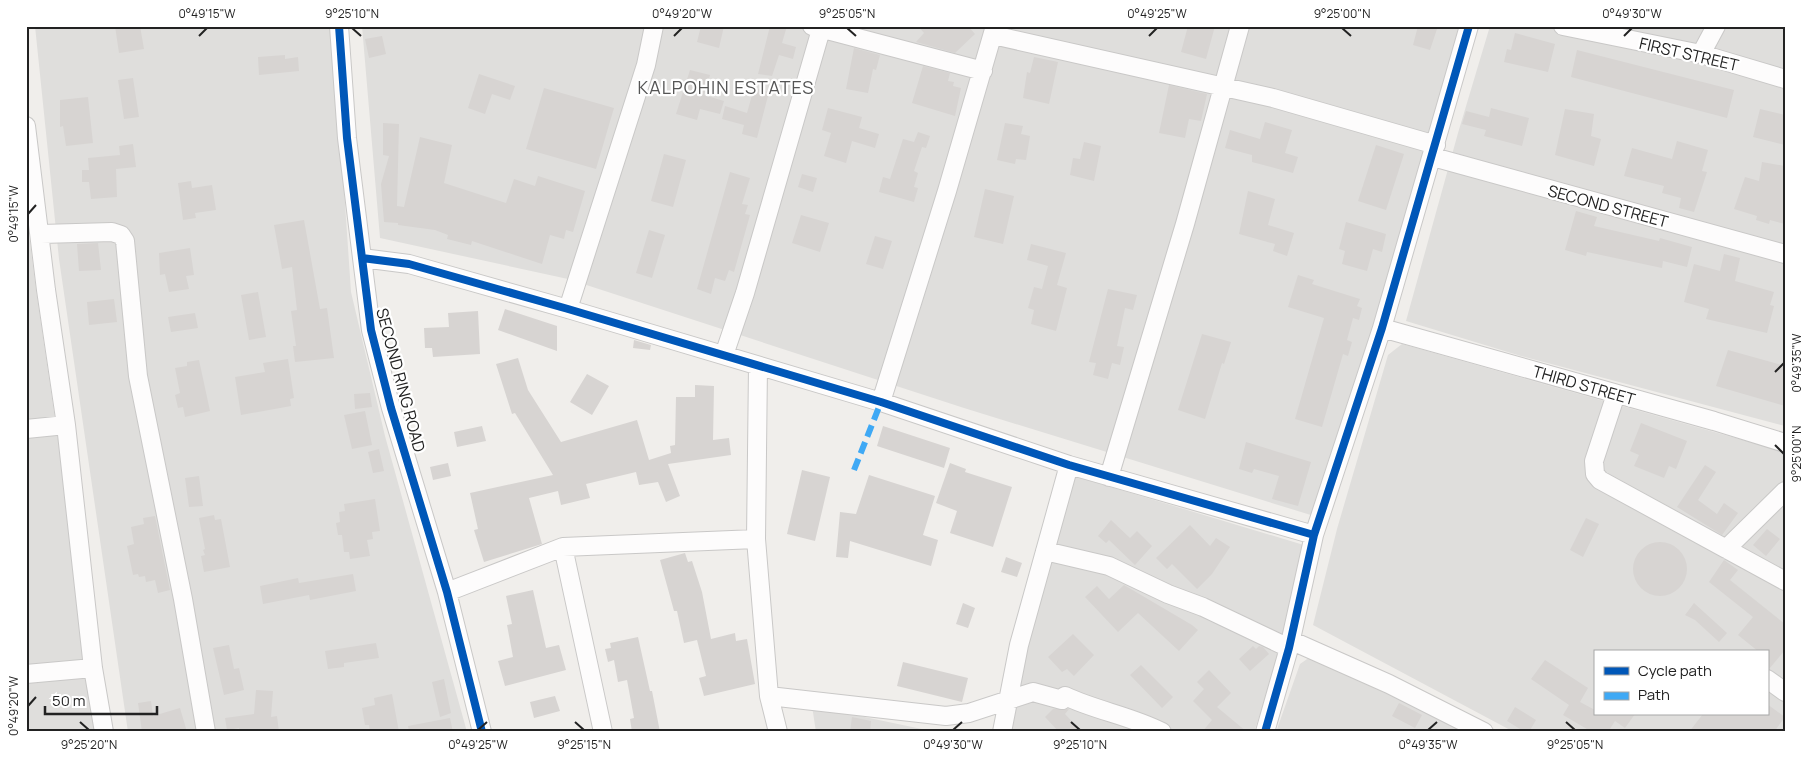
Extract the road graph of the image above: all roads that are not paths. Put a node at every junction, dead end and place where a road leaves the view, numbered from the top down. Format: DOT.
graph roads {
  1 [pos="339,26"];
  2 [pos="654,26"];
  3 [pos="1240,26"];
  4 [pos="1469,26"];
  5 [pos="1562,26"];
  6 [pos="1716,26"];
  7 [pos="818,27"];
  8 [pos="994,30"];
  9 [pos="1701,54"];
  10 [pos="983,71"];
  11 [pos="1785,79"];
  12 [pos="1221,88"];
  13 [pos="26,126"];
  14 [pos="1434,151"];
  15 [pos="41,234"];
  16 [pos="1785,254"];
  17 [pos="362,258"];
  18 [pos="568,309"];
  19 [pos="1382,328"];
  20 [pos="724,355"];
  21 [pos="758,366"];
  22 [pos="1616,394"];
  23 [pos="881,402"];
  24 [pos="66,425"];
  25 [pos="26,429"];
  26 [pos="1785,444"];
  27 [pos="1069,465"];
  28 [pos="1109,477"];
  29 [pos="1785,491"];
  30 [pos="1314,535"];
  31 [pos="756,539"];
  32 [pos="563,547"];
  33 [pos="1726,549"];
  34 [pos="1045,550"];
  35 [pos="1785,581"];
  36 [pos="447,592"];
  37 [pos="1289,644"];
  38 [pos="93,668"];
  39 [pos="26,674"];
  40 [pos="1768,680"];
  41 [pos="1785,692"];
  42 [pos="769,696"];
  43 [pos="1007,702"];
  44 [pos="104,732"];
  45 [pos="206,732"];
  46 [pos="482,732"];
  47 [pos="603,732"];
  48 [pos="778,732"];
  49 [pos="1002,732"];
  50 [pos="1162,732"];
  51 [pos="1265,732"];
  52 [pos="1484,732"];
  1 -- 17 [label="street, SECOND RING ROAD"];
  2 -- 18 [label="street"];
  3 -- 12 [label="street"];
  4 -- 14 [label="street"];
  5 -- 9 [label="street, FIRST STREET"];
  6 -- 9 [label="street"];
  7 -- 10 [label="street"];
  7 -- 20 [label="street"];
  8 -- 10 [label="street"];
  8 -- 12 [label="street, SECOND STREET"];
  9 -- 11 [label="street, FIRST STREET"];
  10 -- 23 [label="street"];
  12 -- 14 [label="street, SECOND STREET"];
  12 -- 28 [label="street"];
  13 -- 15 [label="street"];
  14 -- 16 [label="street, SECOND STREET"];
  14 -- 19 [label="street"];
  15 -- 24 [label="street"];
  15 -- 45 [label="street"];
  17 -- 18 [label="street"];
  17 -- 36 [label="street, SECOND RING ROAD"];
  18 -- 20 [label="street"];
  19 -- 22 [label="street, THIRD STREET"];
  19 -- 30 [label="street"];
  20 -- 21 [label="street"];
  21 -- 23 [label="street"];
  21 -- 31 [label="street"];
  22 -- 26 [label="street, THIRD STREET"];
  22 -- 33 [label="street"];
  23 -- 27 [label="street"];
  24 -- 25 [label="street"];
  24 -- 38 [label="street"];
  27 -- 28 [label="street"];
  27 -- 34 [label="street"];
  28 -- 30 [label="street"];
  29 -- 33 [label="street"];
  30 -- 37 [label="street"];
  31 -- 32 [label="street"];
  31 -- 42 [label="street"];
  32 -- 36 [label="street"];
  32 -- 47 [label="street"];
  33 -- 35 [label="street"];
  34 -- 37 [label="street"];
  34 -- 43 [label="street"];
  36 -- 46 [label="street, SECOND RING ROAD"];
  37 -- 51 [label="street"];
  37 -- 52 [label="street"];
  38 -- 39 [label="street"];
  38 -- 44 [label="street"];
  40 -- 41 [label="street"];
  42 -- 43 [label="street"];
  42 -- 48 [label="street"];
  43 -- 49 [label="street"];
  43 -- 50 [label="street"];
}
